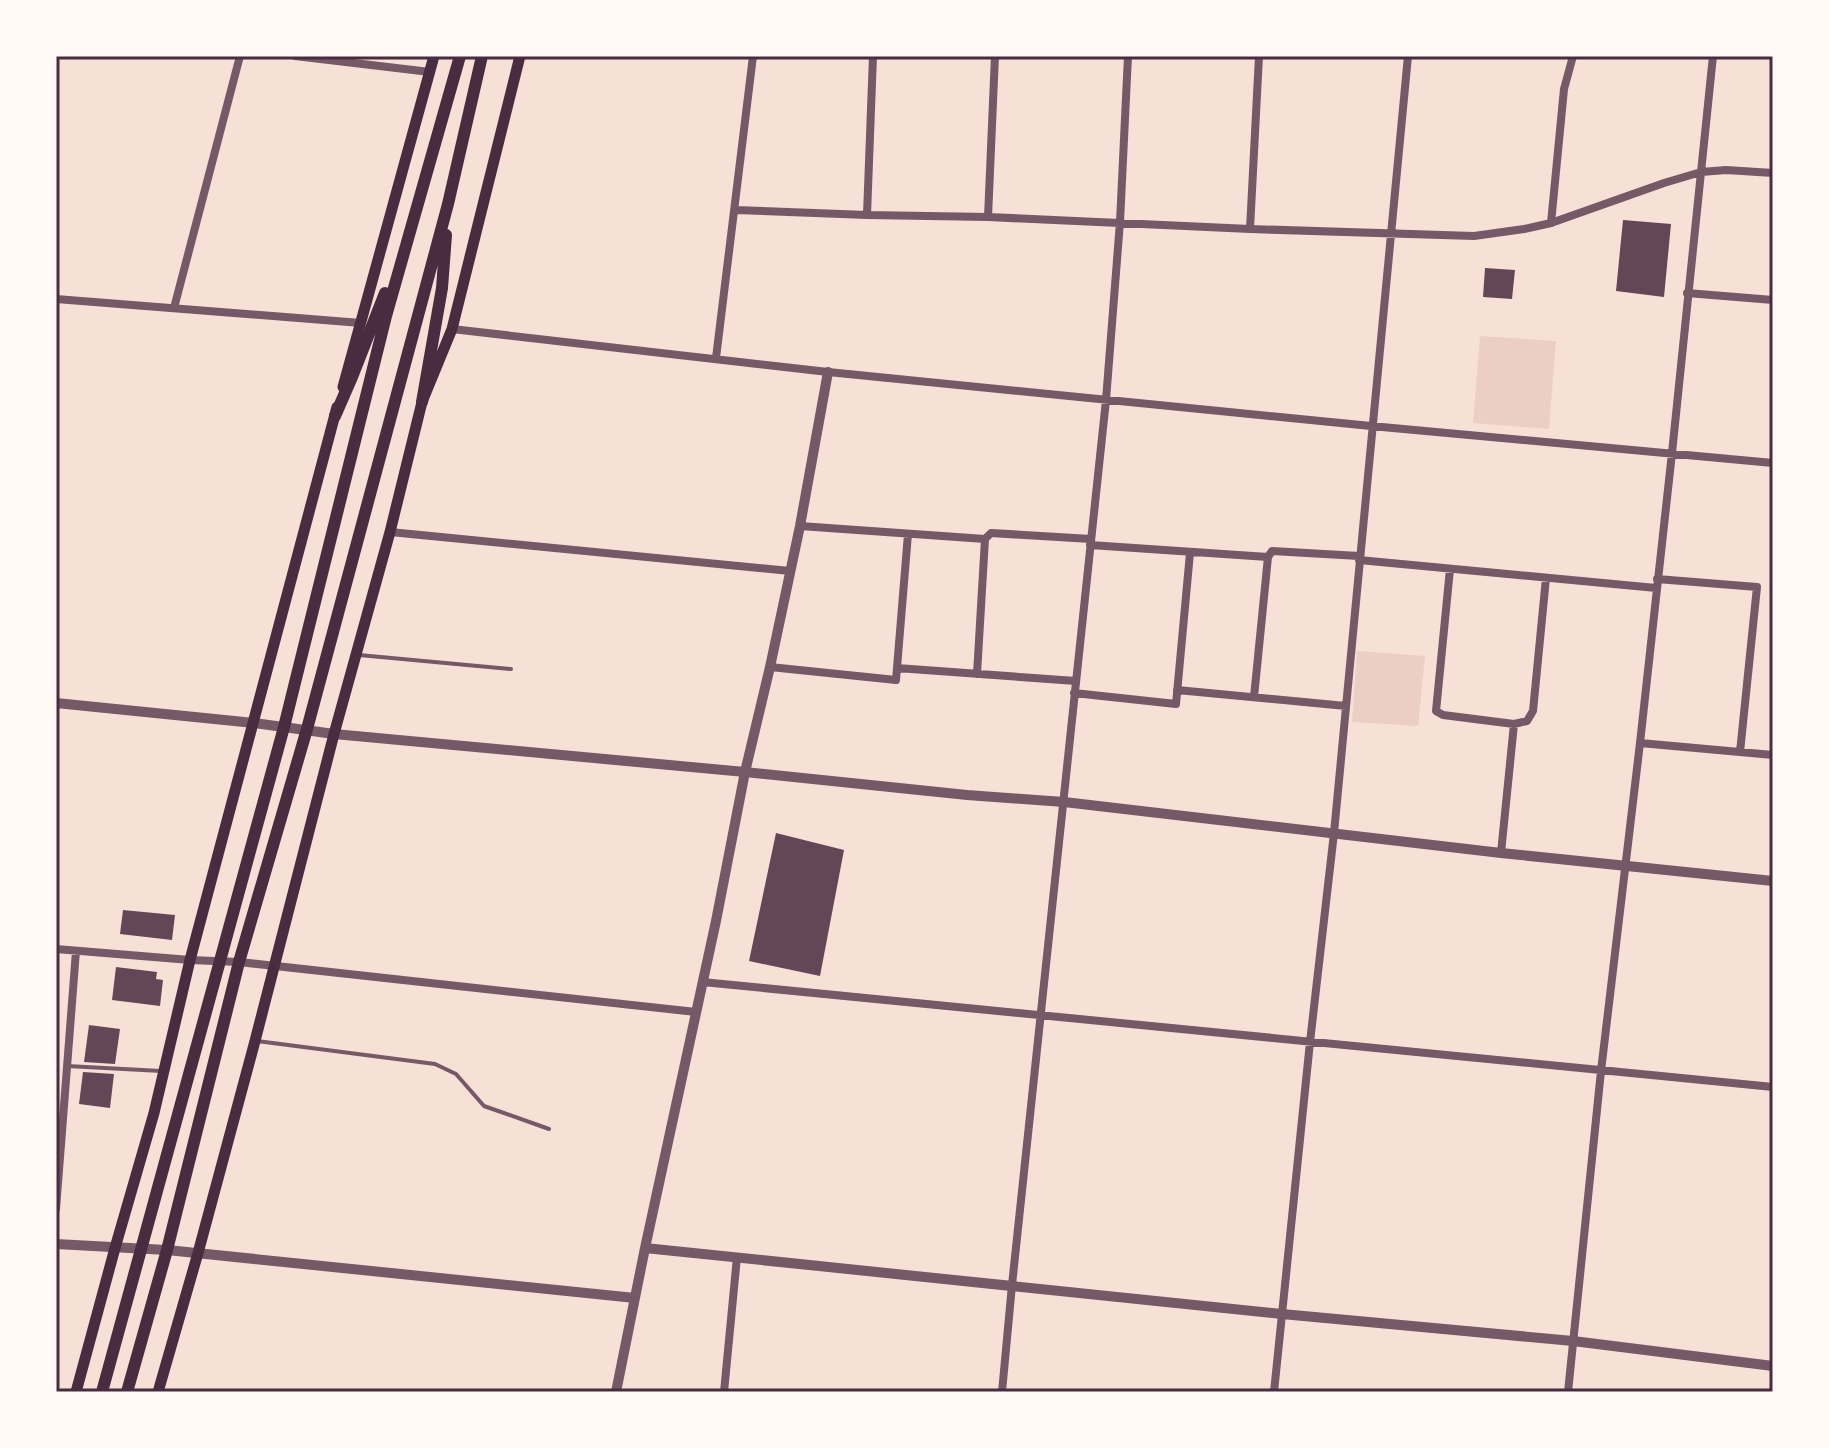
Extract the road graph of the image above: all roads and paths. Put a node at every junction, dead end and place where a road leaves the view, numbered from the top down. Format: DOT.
graph roads {
  1 [pos="240,56"];
  2 [pos="295,56"];
  3 [pos="434,56"];
  4 [pos="460,56"];
  5 [pos="482,56"];
  6 [pos="520,56"];
  7 [pos="753,56"];
  8 [pos="873,56"];
  9 [pos="995,56"];
  10 [pos="1128,56"];
  11 [pos="1259,56"];
  12 [pos="1408,56"];
  13 [pos="1573,56"];
  14 [pos="1713,56"];
  15 [pos="430,72"];
  16 [pos="1701,172"];
  17 [pos="1773,173"];
  18 [pos="448,204"];
  19 [pos="735,210"];
  20 [pos="867,215"];
  21 [pos="988,217"];
  22 [pos="1120,222"];
  23 [pos="412,223"];
  24 [pos="1551,223"];
  25 [pos="1250,229"];
  26 [pos="1392,233"];
  27 [pos="1687,293"];
  28 [pos="56,299"];
  29 [pos="1773,300"];
  30 [pos="174,308"];
  31 [pos="361,323"];
  32 [pos="452,329"];
  33 [pos="716,358"];
  34 [pos="828,372"];
  35 [pos="1106,400"];
  36 [pos="422,402"];
  37 [pos="335,416"];
  38 [pos="1371,426"];
  39 [pos="1672,453"];
  40 [pos="1773,463"];
  41 [pos="800,526"];
  42 [pos="390,532"];
  43 [pos="908,534"];
  44 [pos="985,539"];
  45 [pos="1090,542"];
  46 [pos="1190,553"];
  47 [pos="1268,557"];
  48 [pos="1359,558"];
  49 [pos="1450,569"];
  50 [pos="790,571"];
  51 [pos="1546,578"];
  52 [pos="1657,584"];
  53 [pos="356,655"];
  54 [pos="770,667"];
  55 [pos="897,668"];
  56 [pos="511,669"];
  57 [pos="977,674"];
  58 [pos="1076,681"];
  59 [pos="1177,690"];
  60 [pos="1074,693"];
  61 [pos="1254,697"];
  62 [pos="56,703"];
  63 [pos="1346,706"];
  64 [pos="254,723"];
  65 [pos="1514,724"];
  66 [pos="284,727"];
  67 [pos="307,729"];
  68 [pos="334,734"];
  69 [pos="1640,743"];
  70 [pos="1740,752"];
  71 [pos="1773,755"];
  72 [pos="745,772"];
  73 [pos="1064,802"];
  74 [pos="1334,833"];
  75 [pos="1501,853"];
  76 [pos="1625,866"];
  77 [pos="1773,881"];
  78 [pos="56,949"];
  79 [pos="76,951"];
  80 [pos="190,960"];
  81 [pos="220,961"];
  82 [pos="239,962"];
  83 [pos="275,965"];
  84 [pos="702,982"];
  85 [pos="696,1012"];
  86 [pos="1041,1015"];
  87 [pos="255,1041"];
  88 [pos="1310,1042"];
  89 [pos="67,1066"];
  90 [pos="164,1071"];
  91 [pos="1601,1071"];
  92 [pos="1773,1087"];
  93 [pos="549,1129"];
  94 [pos="56,1209"];
  95 [pos="56,1244"];
  96 [pos="115,1248"];
  97 [pos="143,1248"];
  98 [pos="645,1248"];
  99 [pos="167,1250"];
  100 [pos="198,1253"];
  101 [pos="737,1257"];
  102 [pos="1012,1285"];
  103 [pos="635,1298"];
  104 [pos="1282,1314"];
  105 [pos="1573,1341"];
  106 [pos="1773,1366"];
  107 [pos="76,1392"];
  108 [pos="102,1392"];
  109 [pos="127,1392"];
  110 [pos="158,1392"];
  111 [pos="616,1392"];
  112 [pos="724,1392"];
  113 [pos="1002,1392"];
  114 [pos="1274,1392"];
  115 [pos="1568,1392"];
  1 -- 30 [label="street"];
  2 -- 15 [label="street"];
  3 -- 15 [label="main road"];
  4 -- 23 [label="highway"];
  5 -- 18 [label="highway"];
  6 -- 32 [label="main road"];
  7 -- 19 [label="street"];
  8 -- 20 [label="street"];
  9 -- 21 [label="street"];
  10 -- 22 [label="street"];
  11 -- 25 [label="street"];
  12 -- 26 [label="street"];
  13 -- 24 [label="street"];
  14 -- 16 [label="street"];
  15 -- 31 [label="main road"];
  16 -- 17 [label="street"];
  16 -- 24 [label="street"];
  16 -- 27 [label="street"];
  18 -- 36 [label="highway"];
  18 -- 67 [label="highway"];
  19 -- 20 [label="street"];
  19 -- 33 [label="street"];
  20 -- 21 [label="street"];
  21 -- 22 [label="street"];
  22 -- 25 [label="street"];
  22 -- 35 [label="street"];
  23 -- 37 [label="highway"];
  23 -- 66 [label="highway"];
  24 -- 26 [label="street"];
  25 -- 26 [label="street"];
  26 -- 38 [label="street"];
  27 -- 29 [label="street"];
  27 -- 39 [label="street"];
  28 -- 30 [label="street"];
  30 -- 31 [label="street"];
  31 -- 37 [label="main road"];
  32 -- 33 [label="street"];
  32 -- 36 [label="main road"];
  33 -- 34 [label="street"];
  34 -- 35 [label="street"];
  34 -- 41 [label="street"];
  35 -- 38 [label="street"];
  35 -- 45 [label="street"];
  36 -- 42 [label="main road"];
  37 -- 64 [label="main road"];
  38 -- 39 [label="street"];
  38 -- 48 [label="street"];
  39 -- 40 [label="street"];
  39 -- 52 [label="street"];
  41 -- 43 [label="street"];
  41 -- 50 [label="street"];
  42 -- 50 [label="street"];
  42 -- 53 [label="main road"];
  43 -- 44 [label="street"];
  43 -- 55 [label="street"];
  44 -- 45 [label="street"];
  44 -- 57 [label="street"];
  45 -- 46 [label="street"];
  45 -- 58 [label="street"];
  46 -- 47 [label="street"];
  46 -- 59 [label="street"];
  47 -- 48 [label="street"];
  47 -- 61 [label="street"];
  48 -- 49 [label="street"];
  48 -- 63 [label="street"];
  49 -- 51 [label="street"];
  49 -- 65 [label="street"];
  50 -- 54 [label="street"];
  51 -- 52 [label="street"];
  51 -- 65 [label="street"];
  52 -- 69 [label="street"];
  52 -- 70 [label="street"];
  53 -- 56 [label="lane"];
  53 -- 68 [label="main road"];
  54 -- 55 [label="street"];
  54 -- 72 [label="street"];
  55 -- 57 [label="street"];
  57 -- 58 [label="street"];
  58 -- 60 [label="street"];
  59 -- 60 [label="street"];
  59 -- 61 [label="street"];
  60 -- 73 [label="street"];
  61 -- 63 [label="street"];
  62 -- 64 [label="street"];
  63 -- 74 [label="street"];
  64 -- 66 [label="street"];
  64 -- 80 [label="main road"];
  65 -- 75 [label="street"];
  66 -- 67 [label="street"];
  66 -- 81 [label="highway"];
  67 -- 68 [label="street"];
  67 -- 82 [label="highway"];
  68 -- 72 [label="street"];
  68 -- 83 [label="main road"];
  69 -- 70 [label="street"];
  69 -- 76 [label="street"];
  70 -- 71 [label="street"];
  72 -- 73 [label="street"];
  72 -- 84 [label="street"];
  73 -- 74 [label="street"];
  73 -- 86 [label="street"];
  74 -- 75 [label="street"];
  74 -- 88 [label="street"];
  75 -- 76 [label="street"];
  76 -- 77 [label="street"];
  76 -- 91 [label="street"];
  78 -- 79 [label="street"];
  79 -- 80 [label="street"];
  79 -- 89 [label="street"];
  80 -- 81 [label="street"];
  80 -- 90 [label="main road"];
  81 -- 82 [label="street"];
  81 -- 97 [label="highway"];
  82 -- 83 [label="street"];
  82 -- 99 [label="highway"];
  83 -- 85 [label="street"];
  83 -- 87 [label="main road"];
  84 -- 85 [label="street"];
  84 -- 86 [label="street"];
  85 -- 98 [label="street"];
  86 -- 88 [label="street"];
  86 -- 102 [label="street"];
  87 -- 93 [label="lane"];
  87 -- 100 [label="main road"];
  88 -- 91 [label="street"];
  88 -- 104 [label="street"];
  89 -- 90 [label="lane"];
  89 -- 94 [label="street"];
  90 -- 96 [label="main road"];
  91 -- 92 [label="street"];
  91 -- 105 [label="street"];
  95 -- 96 [label="street"];
  96 -- 97 [label="street"];
  96 -- 107 [label="main road"];
  97 -- 99 [label="street"];
  97 -- 108 [label="highway"];
  98 -- 101 [label="street"];
  98 -- 103 [label="street"];
  99 -- 100 [label="street"];
  99 -- 109 [label="highway"];
  100 -- 103 [label="street"];
  100 -- 110 [label="main road"];
  101 -- 102 [label="street"];
  101 -- 112 [label="street"];
  102 -- 104 [label="street"];
  102 -- 113 [label="street"];
  103 -- 111 [label="street"];
  104 -- 105 [label="street"];
  104 -- 114 [label="street"];
  105 -- 106 [label="street"];
  105 -- 115 [label="street"];
}
